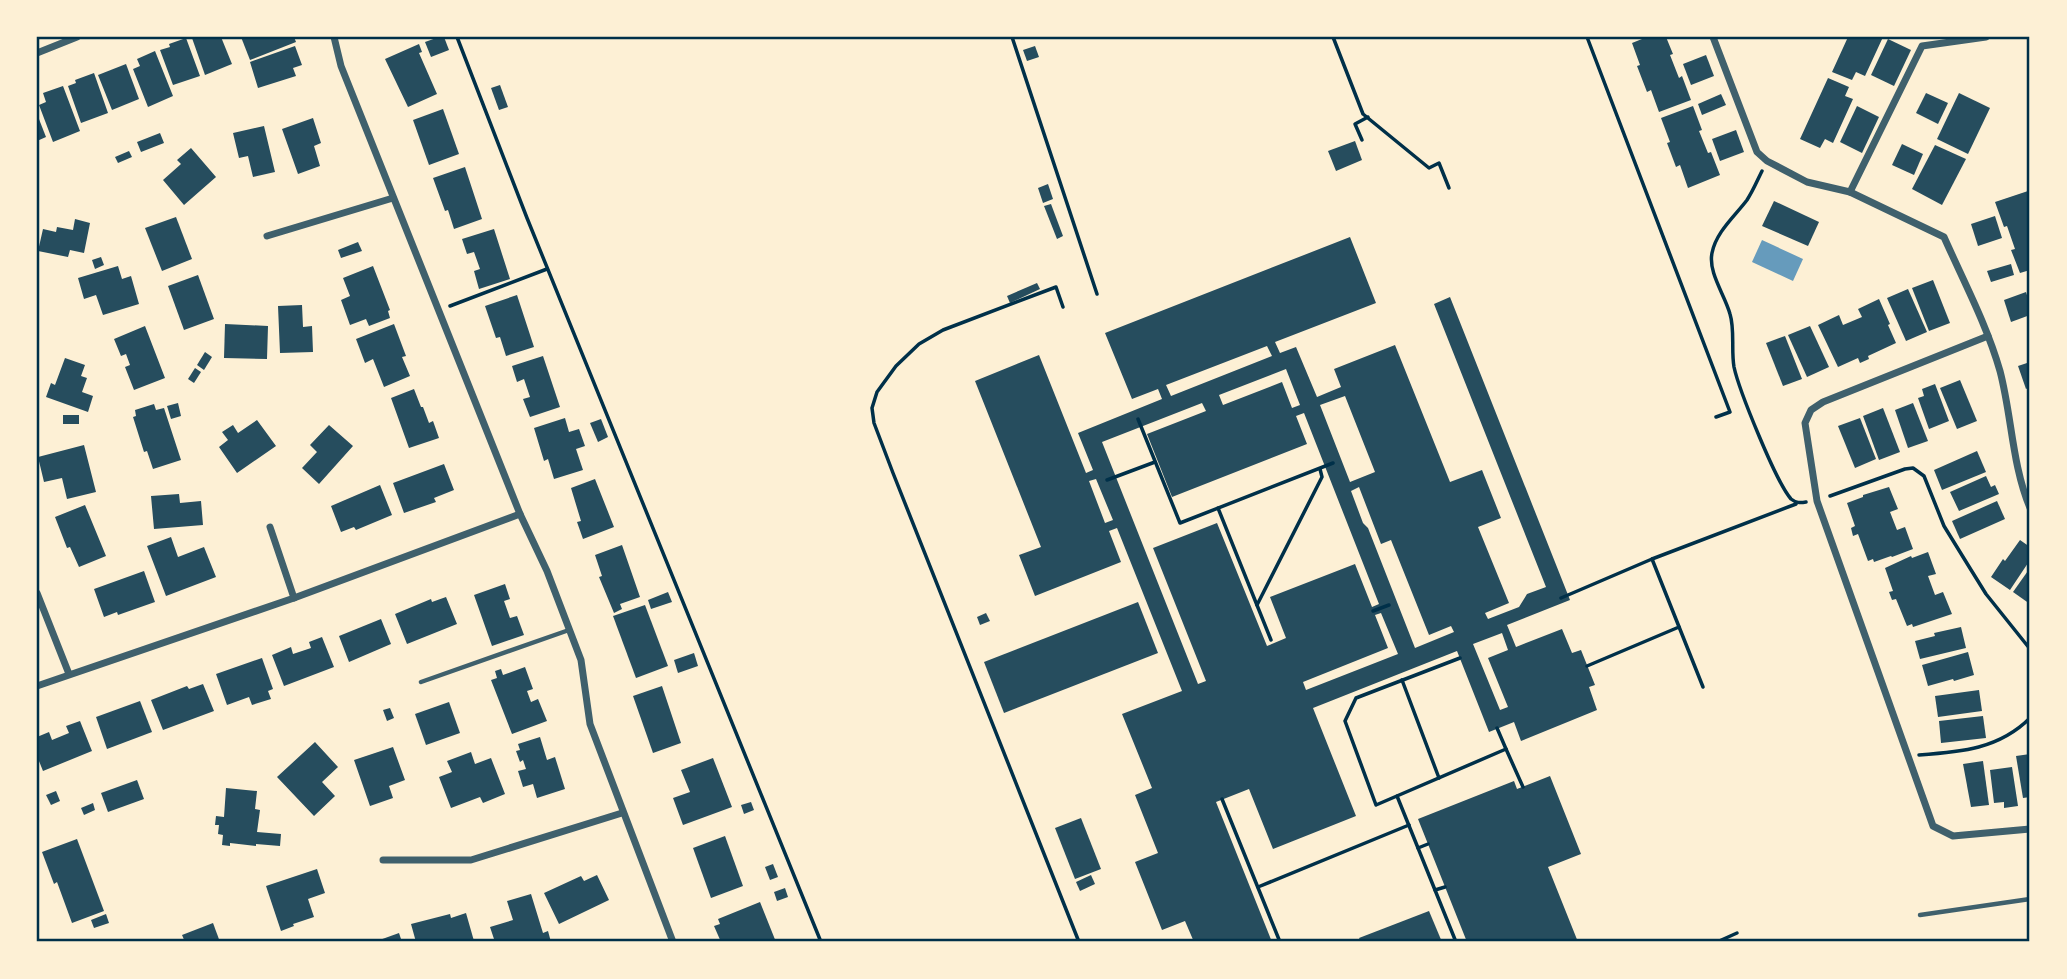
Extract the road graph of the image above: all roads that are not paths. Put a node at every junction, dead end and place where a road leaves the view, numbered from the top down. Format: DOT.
graph roads {
  1 [pos="77,37"];
  2 [pos="334,37"];
  3 [pos="1713,37"];
  4 [pos="1986,37"];
  5 [pos="37,52"];
  6 [pos="1850,192"];
  7 [pos="393,198"];
  8 [pos="267,236"];
  9 [pos="1987,336"];
  10 [pos="2030,508"];
  11 [pos="520,514"];
  12 [pos="270,527"];
  13 [pos="37,593"];
  14 [pos="294,598"];
  15 [pos="570,629"];
  16 [pos="69,674"];
  17 [pos="421,682"];
  18 [pos="37,686"];
  19 [pos="622,813"];
  20 [pos="2030,829"];
  21 [pos="383,860"];
  22 [pos="2030,899"];
  23 [pos="1920,915"];
  24 [pos="673,942"];
  1 -- 5 [label="street"];
  2 -- 7 [label="street"];
  3 -- 6 [label="street"];
  4 -- 6 [label="street"];
  6 -- 9 [label="street"];
  7 -- 8 [label="street"];
  7 -- 11 [label="street"];
  9 -- 10 [label="street"];
  9 -- 20 [label="street"];
  11 -- 14 [label="street"];
  11 -- 15 [label="street"];
  12 -- 14 [label="street"];
  13 -- 16 [label="street"];
  14 -- 16 [label="street"];
  15 -- 17 [label="lane"];
  15 -- 19 [label="street"];
  16 -- 18 [label="street"];
  19 -- 21 [label="street"];
  19 -- 24 [label="street"];
  22 -- 23 [label="lane"];
}
